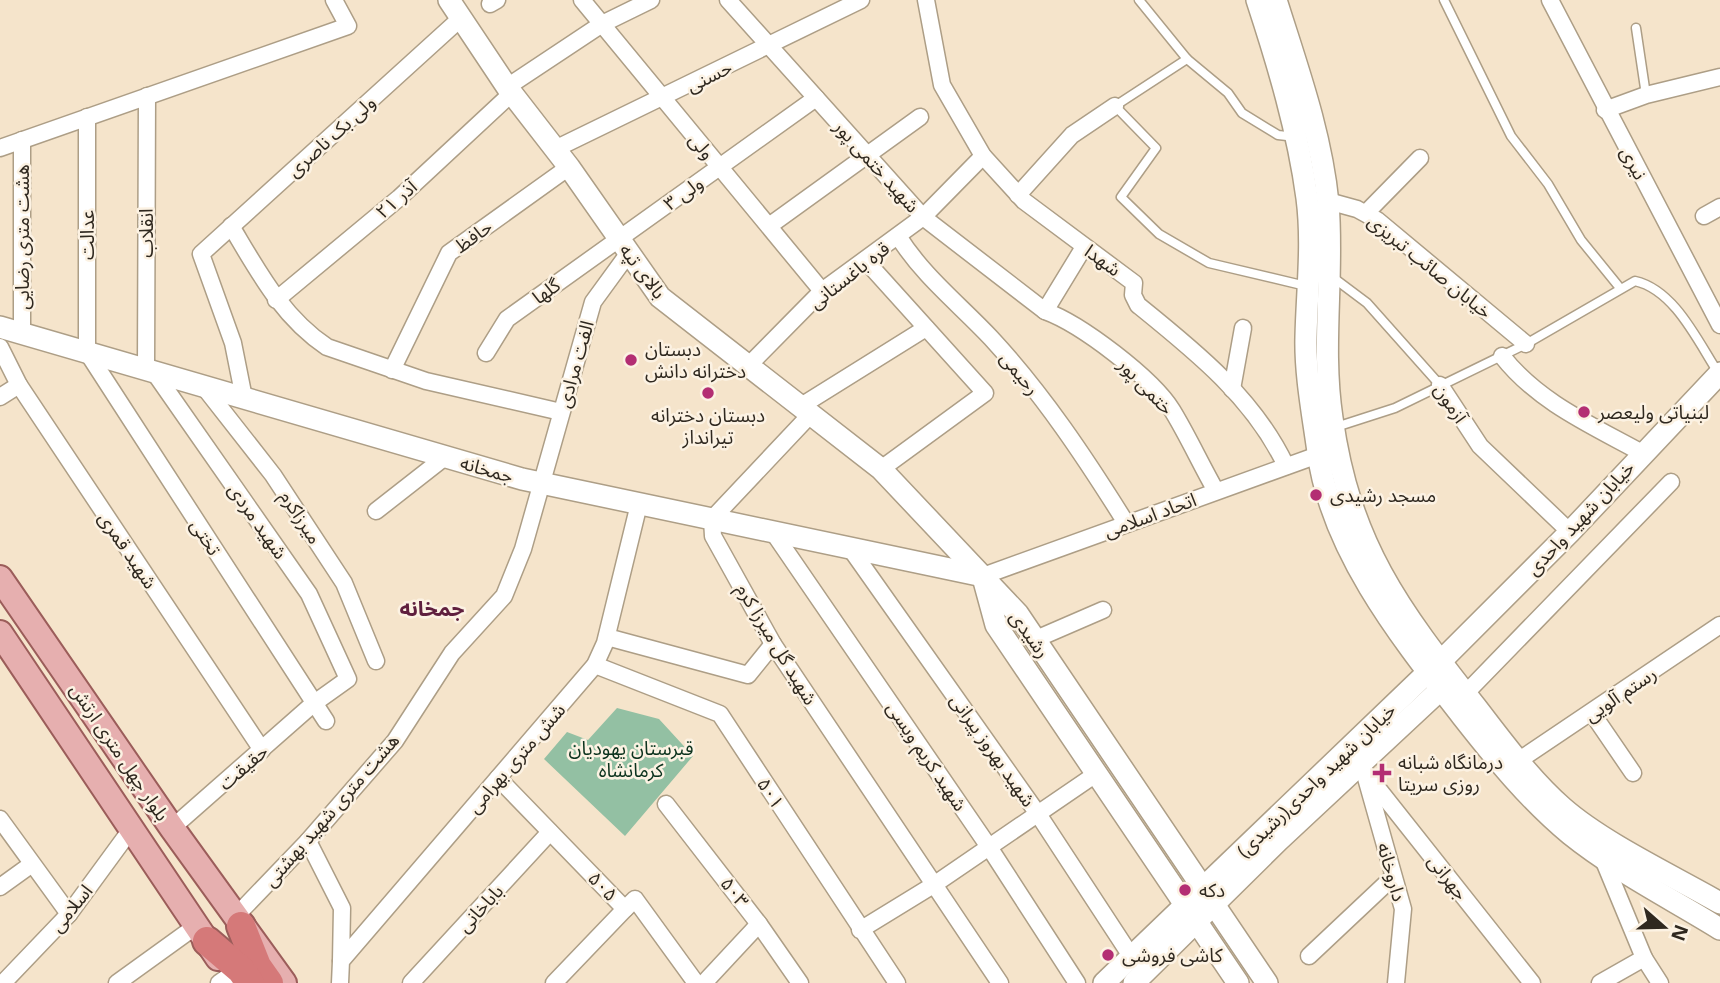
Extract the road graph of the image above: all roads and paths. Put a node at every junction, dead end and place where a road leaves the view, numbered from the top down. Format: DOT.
graph roads {
  1 [pos="334,0"];
  2 [pos="582,0"];
  3 [pos="651,0"];
  4 [pos="728,0"];
  5 [pos="861,0"];
  6 [pos="926,0"];
  7 [pos="1139,0"];
  8 [pos="1257,0"];
  9 [pos="1276,0"];
  10 [pos="1444,0"];
  11 [pos="1550,0"];
  12 [pos="455,9"];
  13 [pos="602,24"];
  14 [pos="1636,28"];
  15 [pos="770,47"];
  16 [pos="1187,59"];
  17 [pos="1720,78"];
  18 [pos="510,90"];
  19 [pos="1646,95"];
  20 [pos="147,96"];
  21 [pos="663,98"];
  22 [pos="816,98"];
  23 [pos="1115,106"];
  24 [pos="1605,110"];
  25 [pos="87,117"];
  26 [pos="920,117"];
  27 [pos="1306,135"];
  28 [pos="22,140"];
  29 [pos="0,148"];
  30 [pos="555,149"];
  31 [pos="869,156"];
  32 [pos="982,156"];
  33 [pos="1420,158"];
  34 [pos="569,167"];
  35 [pos="720,167"];
  36 [pos="1018,195"];
  37 [pos="1328,201"];
  38 [pos="1366,213"];
  39 [pos="923,217"];
  40 [pos="231,226"];
  41 [pos="769,226"];
  42 [pos="898,236"];
  43 [pos="624,246"];
  44 [pos="1084,247"];
  45 [pos="865,260"];
  46 [pos="1331,275"];
  47 [pos="1309,287"];
  48 [pos="1620,288"];
  49 [pos="822,291"];
  50 [pos="276,300"];
  51 [pos="1045,312"];
  52 [pos="1720,326"];
  53 [pos="0,327"];
  54 [pos="926,328"];
  55 [pos="1243,328"];
  56 [pos="22,333"];
  57 [pos="1526,344"];
  58 [pos="0,347"];
  59 [pos="87,352"];
  60 [pos="486,353"];
  61 [pos="1502,356"];
  62 [pos="748,366"];
  63 [pos="150,370"];
  64 [pos="392,370"];
  65 [pos="1720,373"];
  66 [pos="19,385"];
  67 [pos="1440,385"];
  68 [pos="204,387"];
  69 [pos="1232,389"];
  70 [pos="0,397"];
  71 [pos="244,398"];
  72 [pos="806,410"];
  73 [pos="561,412"];
  74 [pos="1333,428"];
  75 [pos="1642,453"];
  76 [pos="1318,455"];
  77 [pos="445,457"];
  78 [pos="1286,466"];
  79 [pos="881,469"];
  80 [pos="1671,482"];
  81 [pos="542,483"];
  82 [pos="1216,491"];
  83 [pos="639,503"];
  84 [pos="376,512"];
  85 [pos="712,519"];
  86 [pos="1126,523"];
  87 [pos="773,532"];
  88 [pos="1570,532"];
  89 [pos="850,548"];
  90 [pos="983,576"];
  91 [pos="0,578"];
  92 [pos="1103,610"];
  93 [pos="1720,625"];
  94 [pos="0,633"];
  95 [pos="607,636"];
  96 [pos="1036,639"];
  97 [pos="772,644"];
  98 [pos="376,661"];
  99 [pos="595,665"];
  100 [pos="1436,674"];
  101 [pos="348,679"];
  102 [pos="1465,694"];
  103 [pos="313,704"];
  104 [pos="1592,713"];
  105 [pos="326,721"];
  106 [pos="262,750"];
  107 [pos="1518,761"];
  108 [pos="1362,768"];
  109 [pos="1633,773"];
  110 [pos="1096,774"];
  111 [pos="499,778"];
  112 [pos="666,804"];
  113 [pos="1038,814"];
  114 [pos="0,819"];
  115 [pos="132,828"];
  116 [pos="172,828"];
  117 [pos="550,832"];
  118 [pos="308,841"];
  119 [pos="989,847"];
  120 [pos="1603,859"];
  121 [pos="32,864"];
  122 [pos="1393,877"];
  123 [pos="935,884"];
  124 [pos="1171,886"];
  125 [pos="1203,886"];
  126 [pos="0,887"];
  127 [pos="1720,903"];
  128 [pos="625,909"];
  129 [pos="1189,913"];
  130 [pos="69,914"];
  131 [pos="238,921"];
  132 [pos="759,924"];
  133 [pos="1720,929"];
  134 [pos="860,930"];
  135 [pos="201,934"];
  136 [pos="1236,936"];
  137 [pos="1216,953"];
  138 [pos="1131,956"];
  139 [pos="1309,956"];
  140 [pos="1644,958"];
  141 [pos="341,961"];
  142 [pos="233,981"];
  143 [pos="3,983"];
  144 [pos="117,983"];
  145 [pos="269,983"];
  146 [pos="284,983"];
  147 [pos="340,983"];
  148 [pos="411,983"];
  149 [pos="554,983"];
  150 [pos="696,983"];
  151 [pos="704,983"];
  152 [pos="800,983"];
  153 [pos="897,983"];
  154 [pos="1000,983"];
  155 [pos="1077,983"];
  156 [pos="1104,983"];
  157 [pos="1134,983"];
  158 [pos="1238,983"];
  159 [pos="1267,983"];
  160 [pos="1395,983"];
  161 [pos="1532,983"];
  162 [pos="1600,983"];
  163 [pos="1660,983"];
  1 -- 20 [label="street"];
  2 -- 13 [label="street, ولی"];
  3 -- 13 [label="street, ۲۱ آذر"];
  4 -- 15 [label="street, شهید ختمی پور"];
  5 -- 15 [label="street, حسنی"];
  6 -- 32 [label="street, شهدا"];
  7 -- 16 [label="lane"];
  8 -- 27 [label="main road"];
  9 -- 27 [label="main road"];
  10 -- 48 [label="lane"];
  11 -- 24 [label="street, نیری"];
  12 -- 18 [label="main road, بالای تپه"];
  12 -- 40 [label="street, ولی بک ناصری"];
  13 -- 18 [label="street, ۲۱ آذر"];
  13 -- 21 [label="street, ولی"];
  14 -- 19 [label="lane"];
  15 -- 21 [label="street, حسنی"];
  15 -- 22 [label="street, شهید ختمی پور"];
  16 -- 23 [label="lane"];
  16 -- 27 [label="lane"];
  17 -- 19 [label="street"];
  18 -- 30 [label="main road, بالای تپه"];
  18 -- 50 [label="street, ۲۱ آذر"];
  19 -- 24 [label="street"];
  20 -- 25 [label="street"];
  20 -- 63 [label="street, انقلاب"];
  21 -- 30 [label="street, حسنی"];
  21 -- 35 [label="street, ولی"];
  22 -- 31 [label="street, شهید ختمی پور"];
  22 -- 35 [label="street, ولی ۳"];
  23 -- 36 [label="street"];
  23 -- 47 [label="lane"];
  24 -- 52 [label="street, نیری"];
  25 -- 28 [label="street"];
  25 -- 59 [label="street, عدالت"];
  26 -- 31 [label="street"];
  27 -- 37 [label="main road"];
  27 -- 47 [label="main road"];
  28 -- 29 [label="street"];
  28 -- 56 [label="street, هشت متری رضایی"];
  30 -- 34 [label="main road, بالای تپه"];
  31 -- 39 [label="street, شهید ختمی پور"];
  31 -- 41 [label="street"];
  32 -- 36 [label="street, شهدا"];
  32 -- 39 [label="street, قره باغستانی"];
  33 -- 38 [label="street"];
  34 -- 43 [label="main road, بالای تپه"];
  34 -- 64 [label="street, حافظ"];
  35 -- 41 [label="street, ولی"];
  35 -- 43 [label="street, ولی ۳"];
  36 -- 44 [label="street, شهدا"];
  37 -- 38 [label="street, خیابان صائب تبریزی"];
  37 -- 46 [label="main road"];
  38 -- 57 [label="street, خیابان صائب تبریزی"];
  39 -- 42 [label="street, قره باغستانی"];
  39 -- 51 [label="street, شهید ختمی پور"];
  40 -- 50 [label="street"];
  40 -- 71 [label="street, ولی بک ناصری"];
  41 -- 49 [label="street, ولی"];
  42 -- 45 [label="street, قره باغستانی"];
  42 -- 86 [label="street, رحیمی"];
  43 -- 60 [label="street, گلها"];
  43 -- 62 [label="main road, بالای تپه"];
  43 -- 73 [label="street, الفت مرادی"];
  44 -- 51 [label="street"];
  44 -- 69 [label="street, شهدا"];
  45 -- 49 [label="street, قره باغستانی"];
  45 -- 54 [label="street"];
  46 -- 67 [label="lane, آزمون"];
  46 -- 74 [label="main road"];
  47 -- 76 [label="main road"];
  48 -- 57 [label="lane"];
  48 -- 65 [label="lane"];
  49 -- 62 [label="street, قره باغستانی"];
  50 -- 64 [label="street"];
  51 -- 82 [label="street, ختمی پور"];
  53 -- 56 [label="main road, جمخانه"];
  54 -- 72 [label="street"];
  54 -- 79 [label="street"];
  55 -- 69 [label="street"];
  56 -- 59 [label="main road, جمخانه"];
  57 -- 61 [label="lane"];
  58 -- 66 [label="street, شهید قمری"];
  59 -- 63 [label="main road, جمخانه"];
  59 -- 103 [label="street, تختی"];
  61 -- 67 [label="lane"];
  61 -- 75 [label="street"];
  62 -- 72 [label="main road, بالای تپه"];
  63 -- 68 [label="main road, جمخانه"];
  63 -- 101 [label="street, شهید مردی"];
  64 -- 73 [label="street"];
  65 -- 75 [label="main road, خیابان شهید واحدی"];
  66 -- 70 [label="street"];
  66 -- 106 [label="street, شهید قمری"];
  67 -- 74 [label="lane"];
  67 -- 88 [label="street, آزمون"];
  68 -- 71 [label="main road, جمخانه"];
  68 -- 98 [label="street, میرزاکرم"];
  69 -- 78 [label="street, شهدا"];
  71 -- 77 [label="main road, جمخانه"];
  72 -- 79 [label="main road, بالای تپه"];
  72 -- 85 [label="street"];
  73 -- 81 [label="street, الفت مرادی"];
  74 -- 100 [label="main road"];
  75 -- 88 [label="main road, خیابان شهید واحدی"];
  76 -- 78 [label="street, اتحاد اسلامی"];
  76 -- 100 [label="main road"];
  77 -- 81 [label="main road, جمخانه"];
  77 -- 84 [label="street"];
  78 -- 82 [label="street, اتحاد اسلامی"];
  79 -- 90 [label="main road, بالای تپه"];
  80 -- 102 [label="street"];
  81 -- 83 [label="main road, جمخانه"];
  81 -- 118 [label="street, هشت متری شهید بهشتی"];
  82 -- 86 [label="street, اتحاد اسلامی"];
  83 -- 85 [label="main road, جمخانه"];
  83 -- 95 [label="street, شش متری بهرامی"];
  85 -- 87 [label="main road, جمخانه"];
  85 -- 97 [label="street, شهید گل میرزا کرم"];
  86 -- 90 [label="street, اتحاد اسلامی"];
  87 -- 89 [label="main road, جمخانه"];
  87 -- 119 [label="street, شهید کریم ویسی"];
  88 -- 100 [label="main road, خیابان شهید واحدی"];
  89 -- 90 [label="main road, جمخانه"];
  89 -- 113 [label="street, شهید بهروز پیرانی"];
  90 -- 96 [label="main road, رشیدی"];
  90 -- 110 [label="main road, رشیدی"];
  91 -- 116 [label="main road, بلوار چهل متری ارتش"];
  92 -- 96 [label="street"];
  93 -- 104 [label="street, رستم آلویی"];
  94 -- 115 [label="main road, بلوار چهل متری ارتش"];
  95 -- 97 [label="street"];
  95 -- 99 [label="street, شش متری بهرامی"];
  96 -- 125 [label="main road, رشیدی"];
  97 -- 123 [label="street, شهید گل میرزا کرم"];
  99 -- 111 [label="street, شش متری بهرامی"];
  99 -- 134 [label="street, ۵۰۱"];
  100 -- 102 [label="main road"];
  100 -- 108 [label="main road, خیابان شهید واحدی(رشیدی)"];
  100 -- 120 [label="main road"];
  100 -- 125 [label="main road, خیابان شهید واحدی(رشیدی)"];
  101 -- 103 [label="street, حقیقت"];
  102 -- 107 [label="main road"];
  103 -- 105 [label="street, تختی"];
  103 -- 106 [label="street, حقیقت"];
  104 -- 107 [label="street, رستم آلویی"];
  104 -- 109 [label="street"];
  106 -- 116 [label="street, حقیقت"];
  107 -- 127 [label="main road"];
  108 -- 122 [label="street, داروخانه"];
  108 -- 125 [label="main road, خیابان شهید واحدی(رشیدی)"];
  108 -- 161 [label="street, جهرانی"];
  110 -- 113 [label="street"];
  110 -- 124 [label="main road, رشیدی"];
  111 -- 117 [label="street, ۵۰۵"];
  111 -- 141 [label="street, شش متری بهرامی"];
  112 -- 132 [label="street, ۵۰۳"];
  113 -- 119 [label="street"];
  113 -- 138 [label="street, شهید بهروز پیرانی"];
  114 -- 121 [label="street"];
  115 -- 130 [label="street, اسلامی"];
  115 -- 135 [label="main road, بلوار چهل متری ارتش"];
  116 -- 131 [label="main road, بلوار چهل متری ارتش"];
  117 -- 128 [label="street, ۵۰۵"];
  117 -- 148 [label="street, باباخانی"];
  118 -- 131 [label="street, هشت متری شهید بهشتی"];
  118 -- 141 [label="street"];
  119 -- 123 [label="street"];
  119 -- 155 [label="street, شهید کریم ویسی"];
  120 -- 133 [label="main road"];
  120 -- 140 [label="street"];
  121 -- 126 [label="street"];
  121 -- 130 [label="street"];
  122 -- 139 [label="street"];
  122 -- 160 [label="street, داروخانه"];
  123 -- 134 [label="street"];
  123 -- 154 [label="street, شهید گل میرزا کرم"];
  124 -- 125 [label="main road"];
  124 -- 129 [label="main road, رشیدی"];
  125 -- 129 [label="main road"];
  125 -- 136 [label="main road, رشیدی"];
  128 -- 149 [label="street"];
  128 -- 150 [label="street, ۵۰۵"];
  129 -- 137 [label="main road, رشیدی"];
  129 -- 138 [label="main road"];
  129 -- 157 [label="main road"];
  130 -- 143 [label="street, اسلامی"];
  131 -- 145 [label="highway"];
  131 -- 146 [label="main road, بلوار چهل متری ارتش"];
  132 -- 151 [label="street"];
  132 -- 152 [label="street, ۵۰۳"];
  134 -- 153 [label="street, ۵۰۱"];
  135 -- 142 [label="highway"];
  135 -- 144 [label="street"];
  136 -- 137 [label="main road"];
  136 -- 159 [label="main road, رشیدی"];
  137 -- 158 [label="main road, رشیدی"];
  138 -- 156 [label="main road"];
  140 -- 162 [label="street"];
  140 -- 163 [label="street"];
  141 -- 147 [label="street"];
}
